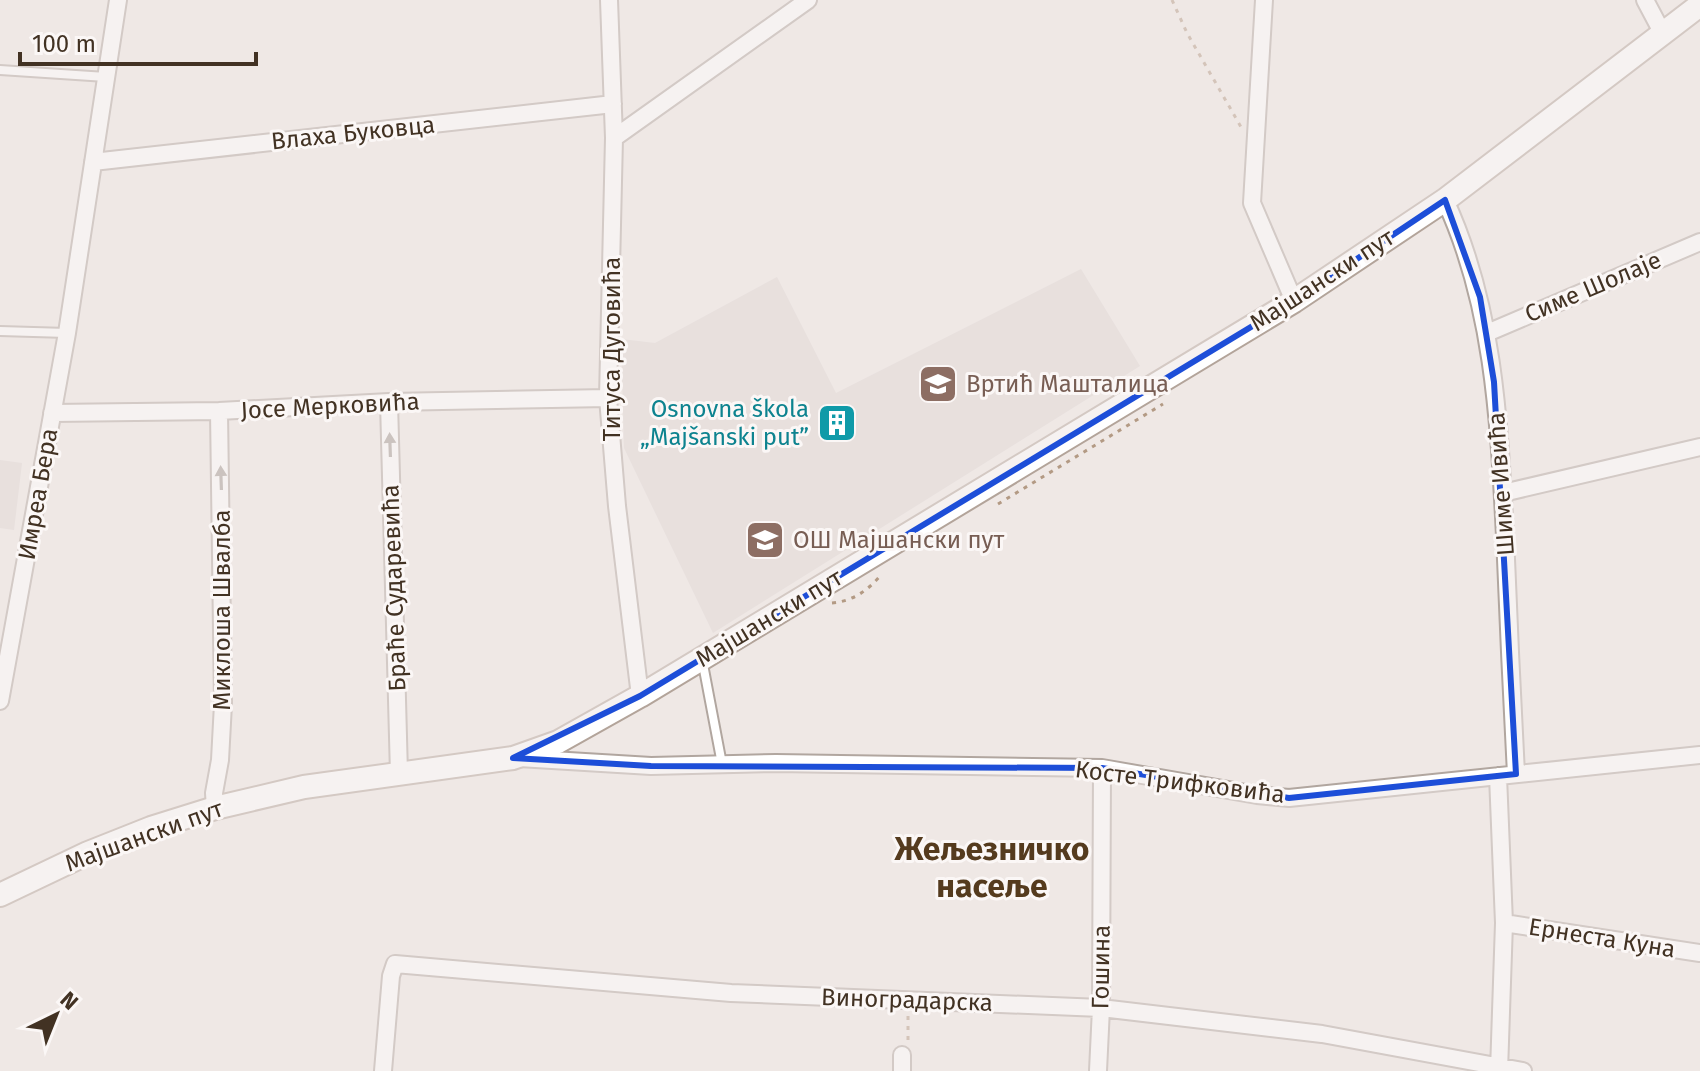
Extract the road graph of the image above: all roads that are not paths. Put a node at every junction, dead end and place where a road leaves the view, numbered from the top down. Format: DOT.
graph roads {
  1 [pos="118,0"];
  2 [pos="609,0"];
  3 [pos="808,0"];
  4 [pos="1264,0"];
  5 [pos="1645,0"];
  6 [pos="1700,5"];
  7 [pos="1663,34"];
  8 [pos="0,70"];
  9 [pos="106,77"];
  10 [pos="613,104"];
  11 [pos="614,138"];
  12 [pos="93,162"];
  13 [pos="1445,200"];
  14 [pos="1700,242"];
  15 [pos="1294,301"];
  16 [pos="0,331"];
  17 [pos="67,333"];
  18 [pos="1487,333"];
  19 [pos="608,398"];
  20 [pos="389,402"];
  21 [pos="219,411"];
  22 [pos="52,413"];
  23 [pos="1700,447"];
  24 [pos="1503,493"];
  25 [pos="702,659"];
  26 [pos="640,696"];
  27 [pos="0,701"];
  28 [pos="1700,755"];
  29 [pos="513,758"];
  30 [pos="722,764"];
  31 [pos="1102,768"];
  32 [pos="399,774"];
  33 [pos="1516,774"];
  34 [pos="1498,776"];
  35 [pos="215,808"];
  36 [pos="0,895"];
  37 [pos="1504,923"];
  38 [pos="1700,953"];
  39 [pos="1101,1008"];
  40 [pos="1499,1068"];
  41 [pos="383,1071"];
  42 [pos="1098,1071"];
  43 [pos="1523,1071"];
  1 -- 9 [label="street, Имреа Бера"];
  2 -- 10 [label="street, Титуса Дуговића"];
  3 -- 11 [label="street"];
  4 -- 15 [label="street"];
  5 -- 7 [label="street"];
  6 -- 7 [label="street, Мајшански пут"];
  7 -- 13 [label="street, Мајшански пут"];
  8 -- 9 [label="lane"];
  9 -- 12 [label="street, Имреа Бера"];
  10 -- 11 [label="street, Титуса Дуговића"];
  10 -- 12 [label="street, Влаха Буковца"];
  11 -- 19 [label="street, Титуса Дуговића"];
  12 -- 17 [label="street, Имреа Бера"];
  13 -- 15 [label="street, Мајшански пут"];
  13 -- 18 [label="street, Шиме Ивића"];
  14 -- 18 [label="street, Симе Шолаје"];
  15 -- 25 [label="street, Мајшански пут"];
  16 -- 17 [label="lane"];
  17 -- 22 [label="street, Имреа Бера"];
  18 -- 24 [label="street, Шиме Ивића"];
  19 -- 20 [label="street, Јосе Мерковића"];
  19 -- 26 [label="street, Титуса Дуговића"];
  20 -- 21 [label="street, Јосе Мерковића"];
  32 -- 20 [label="street, Браће Сударевића, one-way"];
  21 -- 22 [label="street, Јосе Мерковића"];
  35 -- 21 [label="street, Миклоша Швалба, one-way"];
  22 -- 27 [label="street, Имреа Бера"];
  23 -- 24 [label="street"];
  24 -- 33 [label="street, Шиме Ивића"];
  25 -- 26 [label="street, Мајшански пут"];
  25 -- 30 [label="lane"];
  26 -- 29 [label="street, Мајшански пут"];
  28 -- 33 [label="street, Косте Трифковића"];
  29 -- 30 [label="street, Косте Трифковића"];
  29 -- 32 [label="street, Мајшански пут"];
  30 -- 31 [label="street, Косте Трифковића"];
  31 -- 34 [label="street, Косте Трифковића"];
  31 -- 39 [label="street, Гошина"];
  32 -- 35 [label="street, Мајшански пут"];
  33 -- 34 [label="street, Косте Трифковића"];
  34 -- 37 [label="street"];
  35 -- 36 [label="street, Мајшански пут"];
  37 -- 38 [label="street, Ернеста Куна"];
  37 -- 40 [label="street"];
  39 -- 40 [label="street, Виноградарска"];
  39 -- 41 [label="street, Виноградарска"];
  39 -- 42 [label="street, Гошина"];
  40 -- 43 [label="street, Виноградарска"];
}
